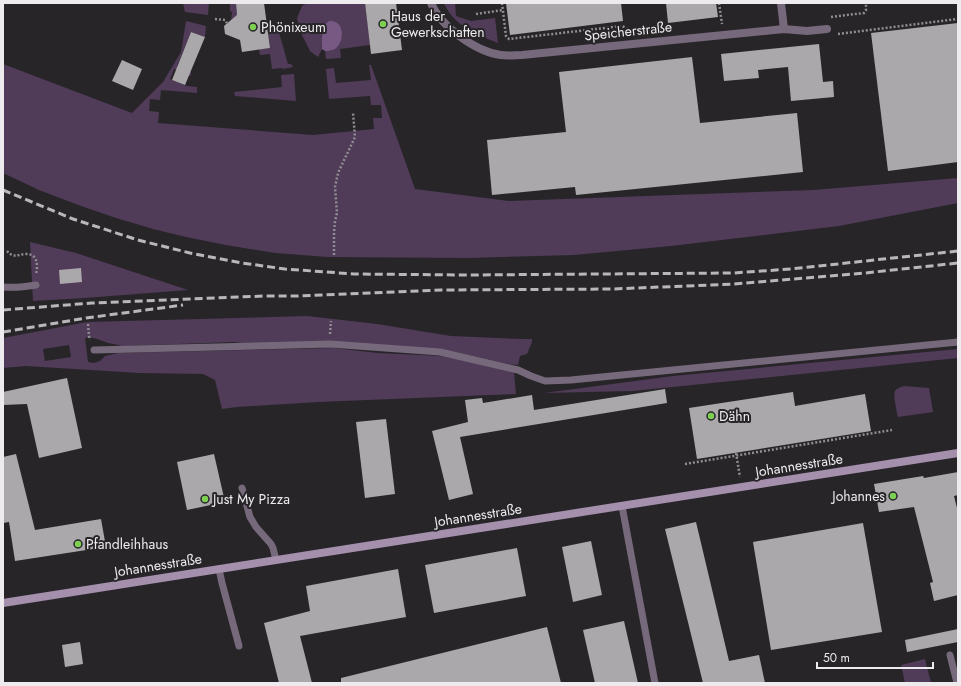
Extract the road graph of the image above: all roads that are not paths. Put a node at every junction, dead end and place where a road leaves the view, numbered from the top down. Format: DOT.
graph roads {
  1 [pos="430,3"];
  2 [pos="781,3"];
  3 [pos="784,29"];
  4 [pos="827,29"];
  5 [pos="36,285"];
  6 [pos="3,286"];
  7 [pos="958,342"];
  8 [pos="94,350"];
  9 [pos="958,454"];
  10 [pos="242,488"];
  11 [pos="622,506"];
  12 [pos="276,560"];
  13 [pos="219,569"];
  14 [pos="3,603"];
  15 [pos="239,646"];
  16 [pos="950,655"];
  17 [pos="655,683"];
  18 [pos="957,683"];
  1 -- 3 [label="street, Speicherstraße"];
  2 -- 3 [label="street"];
  3 -- 4 [label="street, Speicherstraße"];
  5 -- 6 [label="lane"];
  7 -- 8 [label="lane"];
  9 -- 11 [label="main road, Johannesstraße"];
  10 -- 12 [label="lane"];
  11 -- 12 [label="main road, Johannesstraße"];
  11 -- 17 [label="lane"];
  12 -- 13 [label="main road, Johannesstraße"];
  13 -- 14 [label="main road, Johannesstraße"];
  13 -- 15 [label="lane"];
  16 -- 18 [label="lane"];
}
